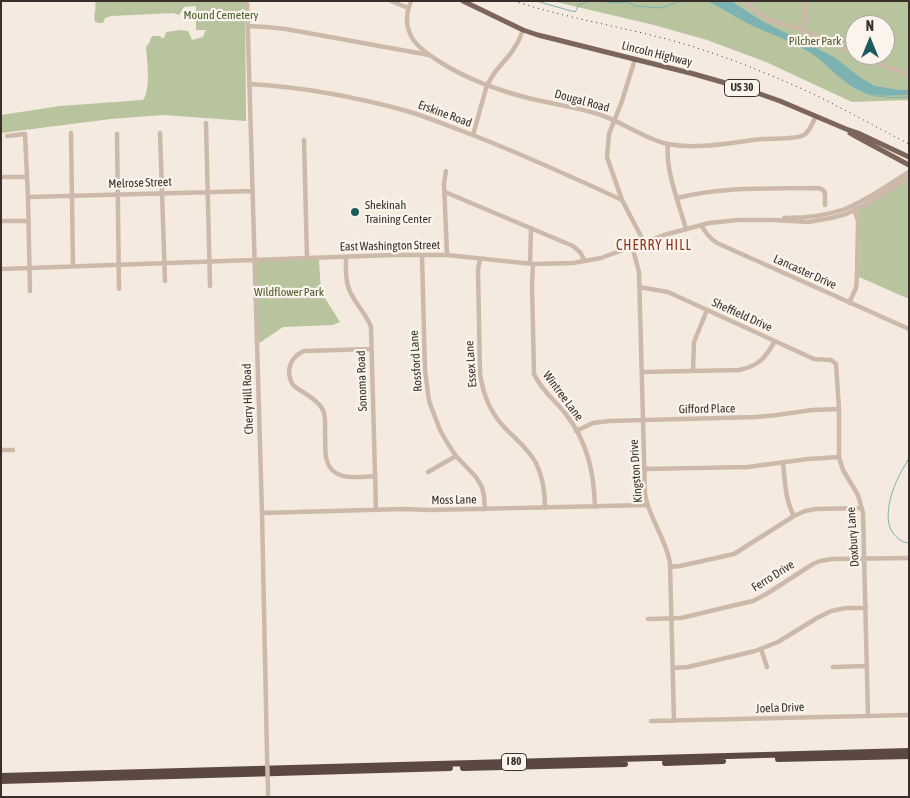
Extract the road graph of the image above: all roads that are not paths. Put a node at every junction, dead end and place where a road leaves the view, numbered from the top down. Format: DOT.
graph roads {
  1 [pos="248,1"];
  2 [pos="391,1"];
  3 [pos="411,1"];
  4 [pos="463,1"];
  5 [pos="746,1"];
  6 [pos="803,1"];
  7 [pos="408,8"];
  8 [pos="248,26"];
  9 [pos="523,30"];
  10 [pos="802,30"];
  11 [pos="845,49"];
  12 [pos="429,56"];
  13 [pos="634,59"];
  14 [pos="881,65"];
  15 [pos="909,74"];
  16 [pos="250,84"];
  17 [pos="487,85"];
  18 [pos="816,116"];
  19 [pos="614,120"];
  20 [pos="206,124"];
  21 [pos="846,129"];
  22 [pos="71,134"];
  23 [pos="117,134"];
  24 [pos="160,134"];
  25 [pos="473,135"];
  26 [pos="7,136"];
  27 [pos="304,140"];
  28 [pos="668,144"];
  29 [pos="909,157"];
  30 [pos="909,165"];
  31 [pos="446,171"];
  32 [pos="909,172"];
  33 [pos="1,177"];
  34 [pos="27,177"];
  35 [pos="909,177"];
  36 [pos="253,191"];
  37 [pos="207,192"];
  38 [pos="445,192"];
  39 [pos="162,193"];
  40 [pos="117,194"];
  41 [pos="72,196"];
  42 [pos="28,197"];
  43 [pos="677,198"];
  44 [pos="622,200"];
  45 [pos="825,205"];
  46 [pos="854,208"];
  47 [pos="1,221"];
  48 [pos="28,221"];
  49 [pos="700,224"];
  50 [pos="531,228"];
  51 [pos="686,228"];
  52 [pos="644,242"];
  53 [pos="632,246"];
  54 [pos="447,255"];
  55 [pos="422,256"];
  56 [pos="307,258"];
  57 [pos="346,258"];
  58 [pos="480,259"];
  59 [pos="255,261"];
  60 [pos="585,261"];
  61 [pos="209,262"];
  62 [pos="532,263"];
  63 [pos="164,264"];
  64 [pos="118,265"];
  65 [pos="73,266"];
  66 [pos="29,268"];
  67 [pos="1,269"];
  68 [pos="164,281"];
  69 [pos="210,286"];
  70 [pos="639,287"];
  71 [pos="119,289"];
  72 [pos="30,291"];
  73 [pos="849,303"];
  74 [pos="707,310"];
  75 [pos="909,330"];
  76 [pos="775,341"];
  77 [pos="371,349"];
  78 [pos="836,364"];
  79 [pos="694,371"];
  80 [pos="642,372"];
  81 [pos="839,409"];
  82 [pos="642,420"];
  83 [pos="576,431"];
  84 [pos="1,450"];
  85 [pos="13,450"];
  86 [pos="456,456"];
  87 [pos="839,457"];
  88 [pos="783,463"];
  89 [pos="645,469"];
  90 [pos="428,472"];
  91 [pos="375,476"];
  92 [pos="647,505"];
  93 [pos="595,507"];
  94 [pos="546,508"];
  95 [pos="862,508"];
  96 [pos="485,509"];
  97 [pos="376,510"];
  98 [pos="262,513"];
  99 [pos="794,516"];
  100 [pos="909,558"];
  101 [pos="865,559"];
  102 [pos="670,568"];
  103 [pos="866,608"];
  104 [pos="648,619"];
  105 [pos="671,619"];
  106 [pos="761,649"];
  107 [pos="867,666"];
  108 [pos="833,667"];
  109 [pos="673,668"];
  110 [pos="767,668"];
  111 [pos="909,714"];
  112 [pos="868,716"];
  113 [pos="651,721"];
  114 [pos="674,721"];
  115 [pos="909,751"];
  116 [pos="909,756"];
  117 [pos="1,776"];
  118 [pos="1,780"];
  119 [pos="268,797"];
  1 -- 8 [label="street, Cherry Hill Road"];
  2 -- 7 [label="street"];
  3 -- 7 [label="street, Dougal Road"];
  4 -- 9 [label="main road, Lincoln Highway / US 30"];
  5 -- 10 [label="street"];
  6 -- 10 [label="street"];
  7 -- 12 [label="street, Dougal Road"];
  8 -- 12 [label="street"];
  8 -- 16 [label="street, Cherry Hill Road"];
  9 -- 13 [label="main road, Lincoln Highway / US 30"];
  9 -- 17 [label="street"];
  10 -- 11 [label="street"];
  12 -- 17 [label="street, Dougal Road"];
  13 -- 18 [label="main road, Lincoln Highway / US 30"];
  13 -- 19 [label="street"];
  14 -- 15 [label="street"];
  16 -- 25 [label="street, Erskine Road"];
  16 -- 36 [label="street, Cherry Hill Road"];
  17 -- 19 [label="street, Dougal Road"];
  17 -- 25 [label="street"];
  18 -- 21 [label="main road, Lincoln Highway / US 30"];
  18 -- 28 [label="street, Dougal Road"];
  19 -- 28 [label="street, Dougal Road"];
  19 -- 44 [label="street"];
  20 -- 37 [label="street"];
  21 -- 29 [label="main road, Lincoln Highway / US 30"];
  21 -- 30 [label="main road, Lincoln Highway / US 30"];
  22 -- 41 [label="street"];
  23 -- 40 [label="street"];
  24 -- 39 [label="street"];
  25 -- 44 [label="street, Erskine Road"];
  26 -- 34 [label="street"];
  27 -- 56 [label="street"];
  28 -- 43 [label="street"];
  31 -- 38 [label="street"];
  32 -- 46 [label="street, East Washington Street"];
  33 -- 34 [label="street"];
  34 -- 42 [label="street"];
  35 -- 46 [label="street, East Washington Street"];
  36 -- 37 [label="street, Melrose Street"];
  36 -- 59 [label="street, Cherry Hill Road"];
  37 -- 39 [label="street, Melrose Street"];
  37 -- 61 [label="street"];
  38 -- 50 [label="street"];
  38 -- 54 [label="street"];
  39 -- 40 [label="street, Melrose Street"];
  39 -- 63 [label="street"];
  40 -- 41 [label="street, Melrose Street"];
  40 -- 64 [label="street"];
  41 -- 42 [label="street, Melrose Street"];
  41 -- 65 [label="street"];
  42 -- 48 [label="street"];
  43 -- 45 [label="street"];
  43 -- 51 [label="street"];
  44 -- 52 [label="street"];
  46 -- 49 [label="street, East Washington Street"];
  46 -- 73 [label="street"];
  47 -- 48 [label="street"];
  48 -- 66 [label="street"];
  49 -- 51 [label="street, East Washington Street"];
  49 -- 73 [label="street, Lancaster Drive"];
  50 -- 60 [label="street"];
  50 -- 62 [label="street, Wintree Lane"];
  51 -- 52 [label="street, East Washington Street"];
  52 -- 53 [label="street, East Washington Street"];
  53 -- 60 [label="street, East Washington Street"];
  53 -- 70 [label="street, Kingston Drive"];
  54 -- 55 [label="street, East Washington Street"];
  54 -- 58 [label="street, East Washington Street"];
  55 -- 57 [label="street, East Washington Street"];
  55 -- 86 [label="street, Rossford Lane"];
  56 -- 57 [label="street, East Washington Street"];
  56 -- 59 [label="street, East Washington Street"];
  57 -- 77 [label="street, Sonoma Road"];
  58 -- 62 [label="street, East Washington Street"];
  58 -- 94 [label="street, Essex Lane"];
  59 -- 61 [label="street, East Washington Street"];
  59 -- 98 [label="street, Cherry Hill Road"];
  60 -- 62 [label="street, East Washington Street"];
  61 -- 63 [label="street, East Washington Street"];
  61 -- 69 [label="street"];
  62 -- 83 [label="street, Wintree Lane"];
  63 -- 64 [label="street, East Washington Street"];
  63 -- 68 [label="street"];
  64 -- 65 [label="street, East Washington Street"];
  64 -- 71 [label="street"];
  65 -- 66 [label="street, East Washington Street"];
  66 -- 67 [label="street, East Washington Street"];
  66 -- 72 [label="street"];
  70 -- 74 [label="street, Sheffield Drive"];
  70 -- 80 [label="street, Kingston Drive"];
  73 -- 75 [label="street, Lancaster Drive"];
  74 -- 76 [label="street, Sheffield Drive"];
  74 -- 79 [label="street"];
  76 -- 78 [label="street, Sheffield Drive"];
  76 -- 79 [label="street"];
  77 -- 91 [label="street, Sonoma Road"];
  77 -- 91 [label="street"];
  78 -- 81 [label="street, Doxbury Lane"];
  79 -- 80 [label="street"];
  80 -- 82 [label="street, Kingston Drive"];
  81 -- 82 [label="street, Gifford Place"];
  81 -- 87 [label="street, Doxbury Lane"];
  82 -- 83 [label="street, Gifford Place"];
  82 -- 89 [label="street, Kingston Drive"];
  83 -- 93 [label="street, Wintree Lane"];
  84 -- 85 [label="street"];
  86 -- 90 [label="street"];
  86 -- 96 [label="street, Rossford Lane"];
  87 -- 88 [label="street"];
  87 -- 95 [label="street, Doxbury Lane"];
  88 -- 89 [label="street"];
  88 -- 99 [label="street"];
  89 -- 92 [label="street, Kingston Drive"];
  91 -- 97 [label="street, Sonoma Road"];
  92 -- 93 [label="street, Moss Lane"];
  92 -- 102 [label="street, Kingston Drive"];
  93 -- 94 [label="street, Moss Lane"];
  94 -- 96 [label="street, Moss Lane"];
  95 -- 99 [label="street"];
  95 -- 101 [label="street, Doxbury Lane"];
  96 -- 97 [label="street, Moss Lane"];
  97 -- 98 [label="street, Moss Lane"];
  98 -- 119 [label="street, Cherry Hill Road, bridge"];
  99 -- 102 [label="street"];
  100 -- 101 [label="street, Ferro Drive"];
  101 -- 103 [label="street, Doxbury Lane"];
  101 -- 105 [label="street, Ferro Drive"];
  102 -- 105 [label="street, Kingston Drive"];
  103 -- 106 [label="street"];
  103 -- 107 [label="street, Doxbury Lane"];
  104 -- 105 [label="street, Ferro Drive"];
  105 -- 109 [label="street, Kingston Drive"];
  106 -- 109 [label="street"];
  106 -- 110 [label="street"];
  107 -- 108 [label="street"];
  107 -- 112 [label="street, Doxbury Lane"];
  109 -- 114 [label="street, Kingston Drive"];
  111 -- 112 [label="street, Joela Drive"];
  112 -- 114 [label="street, Joela Drive"];
  113 -- 114 [label="street, Joela Drive"];
  115 -- 117 [label="highway, I 80"];
  116 -- 118 [label="highway, I 80"];
}
